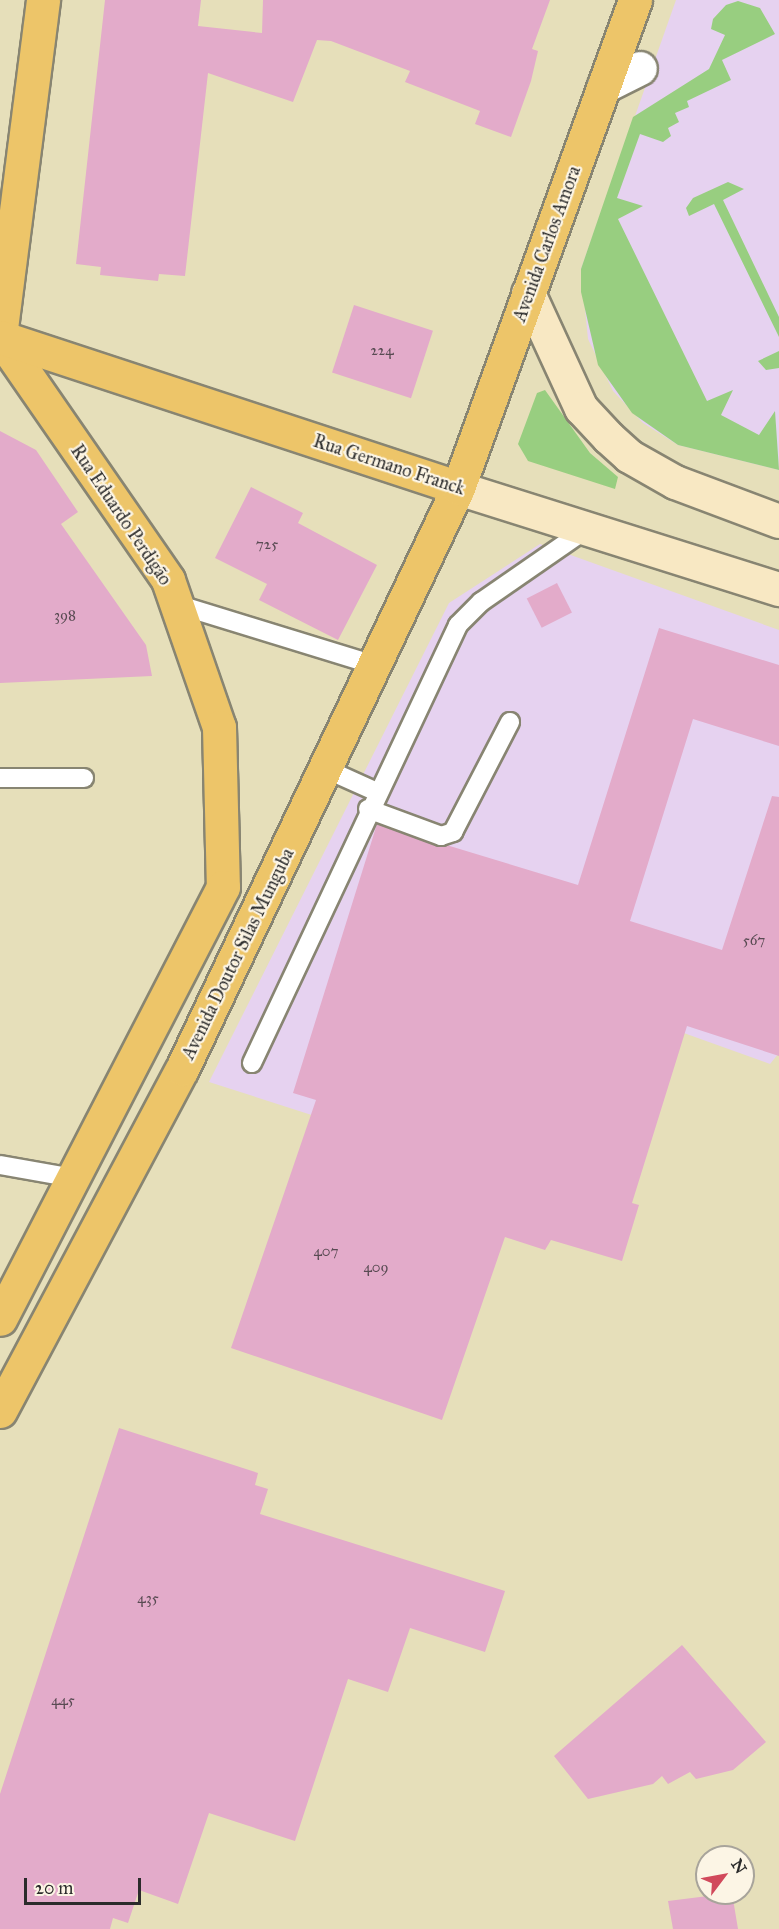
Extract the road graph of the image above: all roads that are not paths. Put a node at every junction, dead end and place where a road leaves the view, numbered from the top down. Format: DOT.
graph roads {
  1 [pos="43,0"];
  2 [pos="635,0"];
  3 [pos="528,293"];
  4 [pos="0,337"];
  5 [pos="458,488"];
  6 [pos="779,521"];
  7 [pos="588,528"];
  8 [pos="779,589"];
  9 [pos="176,604"];
  10 [pos="378,666"];
  11 [pos="510,722"];
  12 [pos="328,770"];
  13 [pos="0,778"];
  14 [pos="84,778"];
  15 [pos="377,792"];
  16 [pos="368,809"];
  17 [pos="252,1063"];
  18 [pos="0,1165"];
  19 [pos="74,1178"];
  20 [pos="0,1320"];
  21 [pos="0,1411"];
  1 -- 4 [label="main road"];
  2 -- 3 [label="main road, Avenida Carlos Amora"];
  3 -- 5 [label="main road, Avenida Carlos Amora"];
  3 -- 6 [label="main road"];
  4 -- 5 [label="main road, Rua Germano Franck"];
  4 -- 9 [label="main road, Rua Eduardo Perdigão"];
  5 -- 7 [label="main road, Rua Germano Franck"];
  5 -- 10 [label="main road, Avenida Doutor Silas Munguba"];
  7 -- 8 [label="main road, Rua Germano Franck"];
  7 -- 15 [label="lane"];
  9 -- 10 [label="lane"];
  9 -- 19 [label="main road, Rua Eduardo Perdigão"];
  10 -- 12 [label="main road, Avenida Doutor Silas Munguba"];
  11 -- 16 [label="lane"];
  12 -- 15 [label="lane"];
  12 -- 21 [label="main road, Avenida Doutor Silas Munguba"];
  13 -- 14 [label="lane"];
  15 -- 16 [label="lane"];
  16 -- 17 [label="lane"];
  18 -- 19 [label="lane"];
  19 -- 20 [label="main road"];
}
